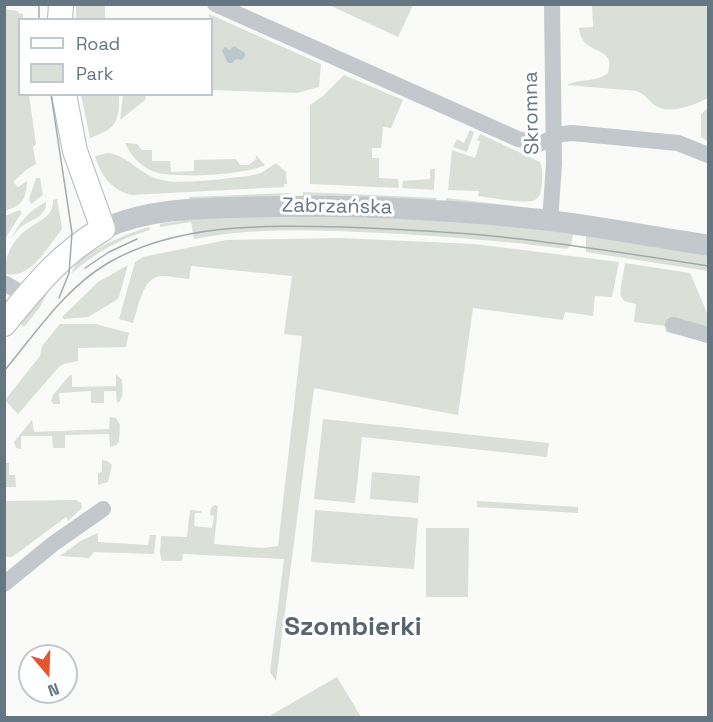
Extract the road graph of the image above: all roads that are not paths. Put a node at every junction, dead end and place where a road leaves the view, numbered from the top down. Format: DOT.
graph roads {
  1 [pos="215,4"];
  2 [pos="552,4"];
  3 [pos="64,96"];
  4 [pos="553,139"];
  5 [pos="708,154"];
  6 [pos="549,221"];
  7 [pos="103,229"];
  8 [pos="708,245"];
  9 [pos="4,283"];
  10 [pos="27,296"];
  11 [pos="4,324"];
  12 [pos="673,325"];
  13 [pos="708,335"];
  14 [pos="103,508"];
  15 [pos="4,584"];
  1 -- 4 [label="street"];
  2 -- 4 [label="street, Skromna"];
  3 -- 7 [label="main road"];
  4 -- 5 [label="street"];
  4 -- 6 [label="street, Skromna"];
  6 -- 7 [label="street, Zabrzańska"];
  6 -- 8 [label="street, Zabrzańska"];
  7 -- 10 [label="main road, Zabrzańska"];
  9 -- 10 [label="street"];
  10 -- 11 [label="main road, Zabrzańska"];
  12 -- 13 [label="street"];
  14 -- 15 [label="street"];
}
